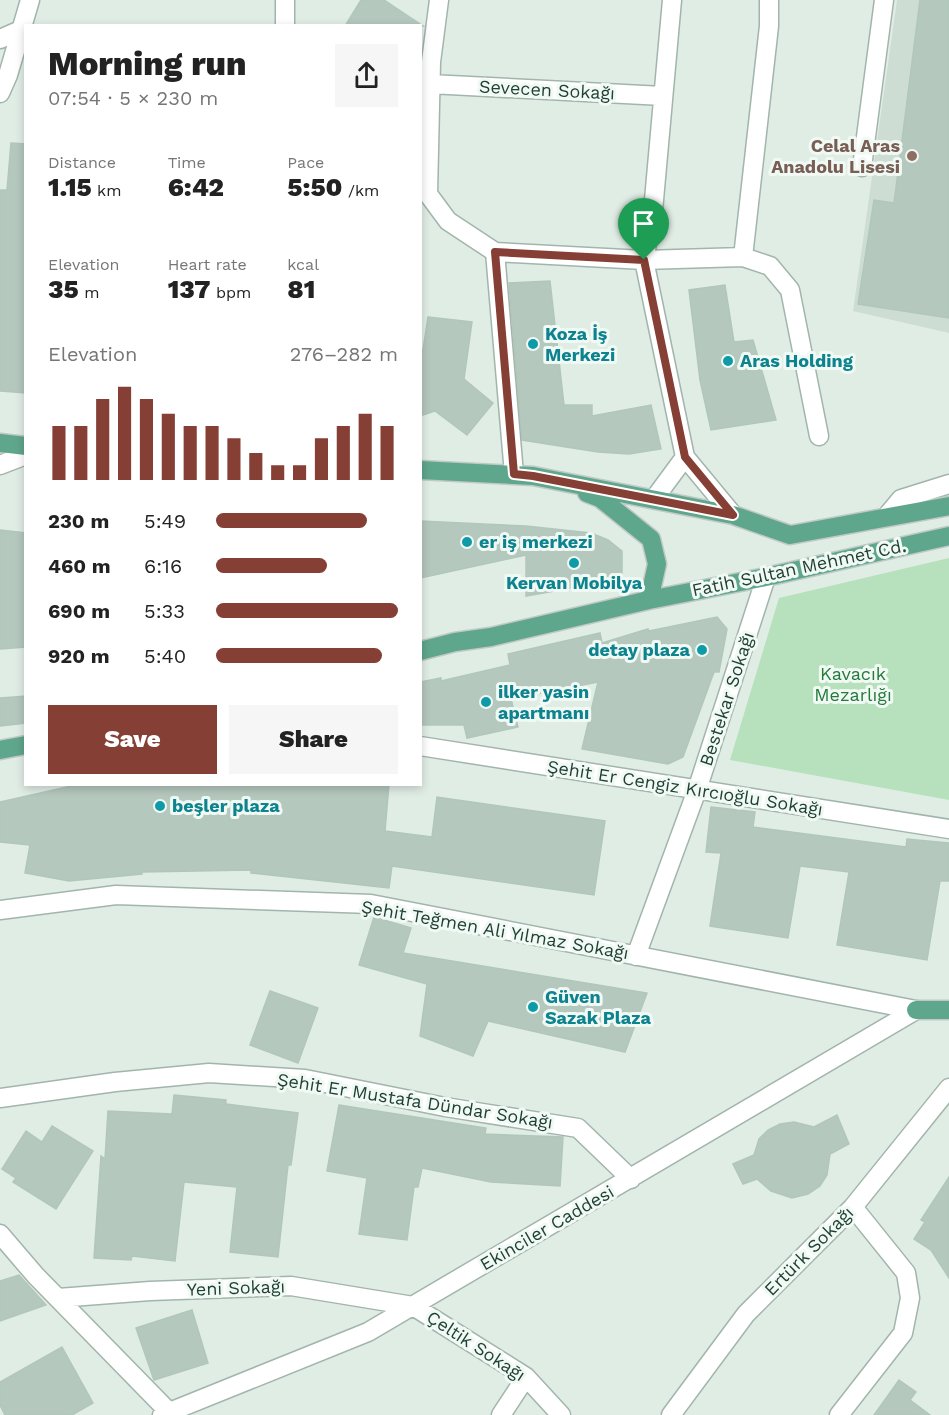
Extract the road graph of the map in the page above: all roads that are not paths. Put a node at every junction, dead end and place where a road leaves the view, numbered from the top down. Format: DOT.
graph roads {
  1 [pos="30,0"];
  2 [pos="285,0"];
  3 [pos="439,0"];
  4 [pos="672,0"];
  5 [pos="769,0"];
  6 [pos="884,0"];
  7 [pos="24,24"];
  8 [pos="285,24"];
  9 [pos="24,25"];
  10 [pos="23,29"];
  11 [pos="0,39"];
  12 [pos="17,78"];
  13 [pos="430,84"];
  14 [pos="0,93"];
  15 [pos="663,96"];
  16 [pos="862,167"];
  17 [pos="495,252"];
  18 [pos="743,257"];
  19 [pos="644,260"];
  20 [pos="819,436"];
  21 [pos="0,443"];
  22 [pos="24,446"];
  23 [pos="24,456"];
  24 [pos="685,457"];
  25 [pos="0,465"];
  26 [pos="422,470"];
  27 [pos="514,474"];
  28 [pos="533,476"];
  29 [pos="949,484"];
  30 [pos="654,499"];
  31 [pos="949,506"];
  32 [pos="733,515"];
  33 [pos="886,517"];
  34 [pos="949,536"];
  35 [pos="766,577"];
  36 [pos="648,600"];
  37 [pos="422,650"];
  38 [pos="24,745"];
  39 [pos="422,746"];
  40 [pos="0,750"];
  41 [pos="698,790"];
  42 [pos="949,829"];
  43 [pos="0,910"];
  44 [pos="636,956"];
  45 [pos="916,1010"];
  46 [pos="949,1010"];
  47 [pos="949,1088"];
  48 [pos="0,1098"];
  49 [pos="631,1179"];
  50 [pos="853,1207"];
  51 [pos="0,1234"];
  52 [pos="58,1298"];
  53 [pos="413,1306"];
  54 [pos="526,1377"];
  55 [pos="168,1414"];
  56 [pos="501,1415"];
  57 [pos="561,1415"];
  58 [pos="671,1415"];
  59 [pos="839,1415"];
  1 -- 7 [label="street"];
  2 -- 8 [label="street"];
  3 -- 13 [label="street"];
  4 -- 15 [label="street"];
  5 -- 18 [label="street"];
  6 -- 16 [label="street"];
  9 -- 10 [label="street"];
  10 -- 11 [label="street"];
  10 -- 12 [label="street"];
  12 -- 14 [label="street"];
  13 -- 15 [label="street, Sevecen Sokağı"];
  13 -- 17 [label="street"];
  15 -- 19 [label="street"];
  17 -- 19 [label="street"];
  17 -- 27 [label="street"];
  18 -- 19 [label="street"];
  18 -- 20 [label="street"];
  19 -- 24 [label="street"];
  21 -- 22 [label="main road"];
  23 -- 25 [label="street"];
  24 -- 30 [label="street"];
  24 -- 32 [label="street"];
  26 -- 27 [label="main road"];
  27 -- 28 [label="main road"];
  28 -- 30 [label="main road"];
  28 -- 36 [label="main road"];
  29 -- 33 [label="street"];
  30 -- 32 [label="main road"];
  31 -- 33 [label="main road"];
  32 -- 33 [label="main road"];
  34 -- 35 [label="main road, Fatih Sultan Mehmet Cd."];
  35 -- 36 [label="main road, Fatih Sultan Mehmet Cd."];
  35 -- 41 [label="street, Bestekar Sokağı"];
  36 -- 37 [label="main road, Fatih Sultan Mehmet Cd."];
  38 -- 40 [label="main road"];
  39 -- 41 [label="street, Şehit Er Cengiz Kırcıoğlu Sokağı"];
  41 -- 42 [label="street, Şehit Er Cengiz Kırcıoğlu Sokağı"];
  41 -- 44 [label="street, Bestekar Sokağı"];
  43 -- 44 [label="street, Şehit Teğmen Ali Yılmaz Sokağı"];
  44 -- 45 [label="street, Şehit Teğmen Ali Yılmaz Sokağı"];
  45 -- 46 [label="main road, Şehit Teğmen Ali Yılmaz Sokağı"];
  45 -- 49 [label="street, Ekinciler Caddesi"];
  47 -- 50 [label="street, Ertürk Sokağı"];
  48 -- 49 [label="street, Şehit Er Mustafa Dündar Sokağı"];
  49 -- 53 [label="street, Ekinciler Caddesi"];
  50 -- 58 [label="street, Ertürk Sokağı"];
  50 -- 59 [label="street"];
  51 -- 52 [label="street"];
  52 -- 53 [label="street, Yeni Sokağı"];
  52 -- 55 [label="street"];
  53 -- 54 [label="street, Çeltik Sokaḡı"];
  53 -- 55 [label="street, Ekinciler Caddesi"];
  54 -- 56 [label="street"];
  54 -- 57 [label="street, Çeltik Sokaḡı"];
}
